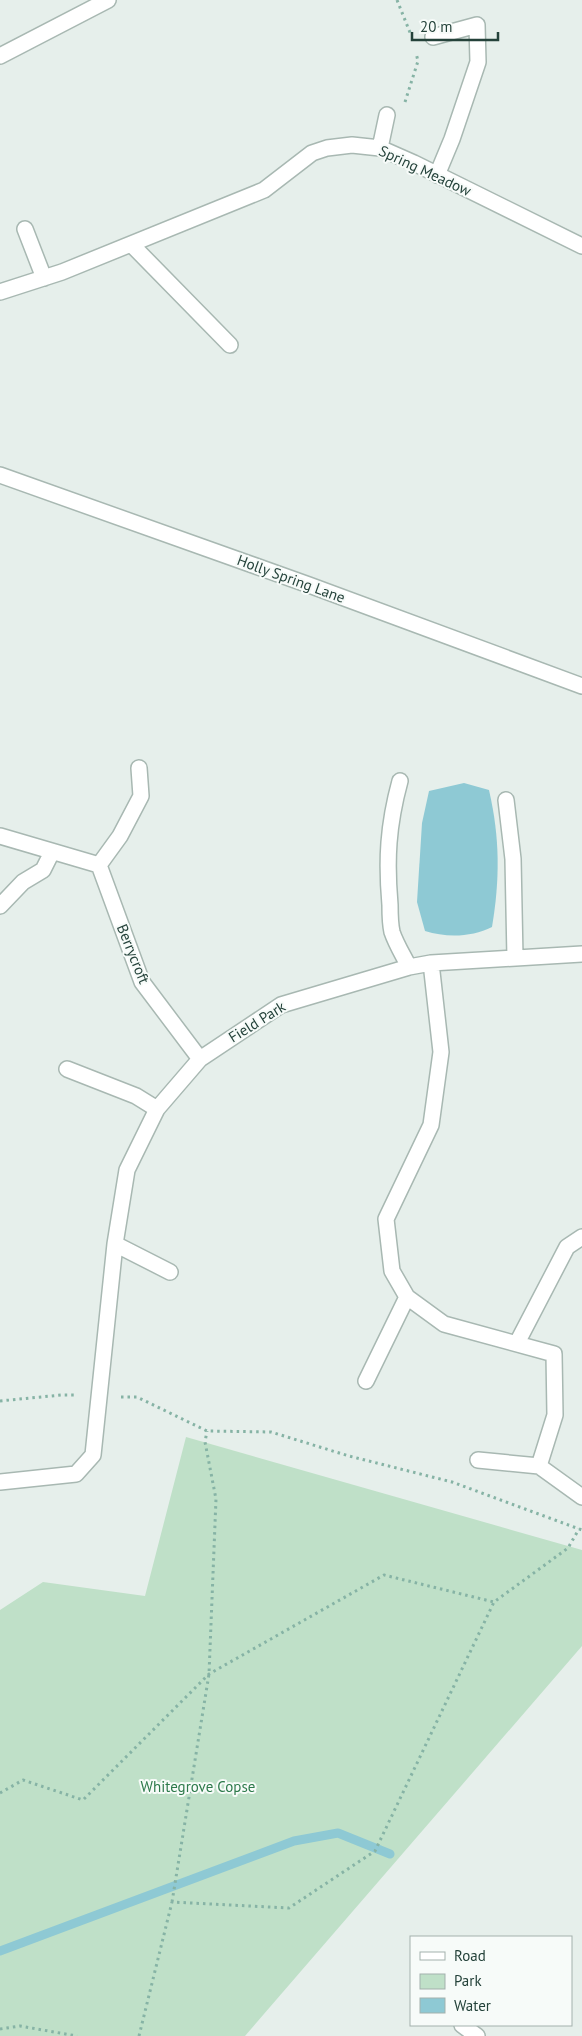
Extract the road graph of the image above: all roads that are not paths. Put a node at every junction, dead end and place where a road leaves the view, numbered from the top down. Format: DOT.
graph roads {
  1 [pos="108,0"];
  2 [pos="433,37"];
  3 [pos="0,56"];
  4 [pos="387,115"];
  5 [pos="380,148"];
  6 [pos="437,175"];
  7 [pos="25,229"];
  8 [pos="132,245"];
  9 [pos="582,246"];
  10 [pos="44,278"];
  11 [pos="0,292"];
  12 [pos="230,345"];
  13 [pos="0,475"];
  14 [pos="582,686"];
  15 [pos="139,768"];
  16 [pos="400,781"];
  17 [pos="506,800"];
  18 [pos="0,836"];
  19 [pos="52,852"];
  20 [pos="99,865"];
  21 [pos="0,906"];
  22 [pos="582,954"];
  23 [pos="515,958"];
  24 [pos="431,963"];
  25 [pos="409,967"];
  26 [pos="200,1059"];
  27 [pos="67,1069"];
  28 [pos="157,1109"];
  29 [pos="582,1237"];
  30 [pos="115,1244"];
  31 [pos="170,1272"];
  32 [pos="406,1297"];
  33 [pos="518,1343"];
  34 [pos="366,1380"];
  35 [pos="478,1460"];
  36 [pos="539,1466"];
  37 [pos="0,1482"];
  38 [pos="582,1497"];
  39 [pos="463,2026"];
  40 [pos="478,2036"];
  1 -- 3 [label="street"];
  2 -- 6 [label="street"];
  4 -- 5 [label="street"];
  5 -- 6 [label="street, Spring Meadow"];
  5 -- 8 [label="street, Spring Meadow"];
  6 -- 9 [label="street, Spring Meadow"];
  7 -- 10 [label="street"];
  8 -- 10 [label="street, Spring Meadow"];
  8 -- 12 [label="street"];
  10 -- 11 [label="street, Spring Meadow"];
  13 -- 14 [label="street, Holly Spring Lane"];
  15 -- 20 [label="street"];
  16 -- 25 [label="street"];
  17 -- 23 [label="street"];
  18 -- 19 [label="street"];
  19 -- 20 [label="street"];
  19 -- 21 [label="street"];
  20 -- 26 [label="street, Berrycroft"];
  22 -- 23 [label="street, Field Park"];
  23 -- 24 [label="street, Field Park"];
  24 -- 25 [label="street, Field Park"];
  24 -- 32 [label="street"];
  25 -- 26 [label="street, Field Park"];
  26 -- 28 [label="street, Field Park"];
  27 -- 28 [label="street"];
  28 -- 30 [label="street, Field Park"];
  29 -- 33 [label="street"];
  30 -- 31 [label="street"];
  30 -- 37 [label="street, Field Park"];
  32 -- 33 [label="street"];
  32 -- 34 [label="street"];
  33 -- 36 [label="street"];
  35 -- 36 [label="street"];
  36 -- 38 [label="street"];
  39 -- 40 [label="street"];
}
